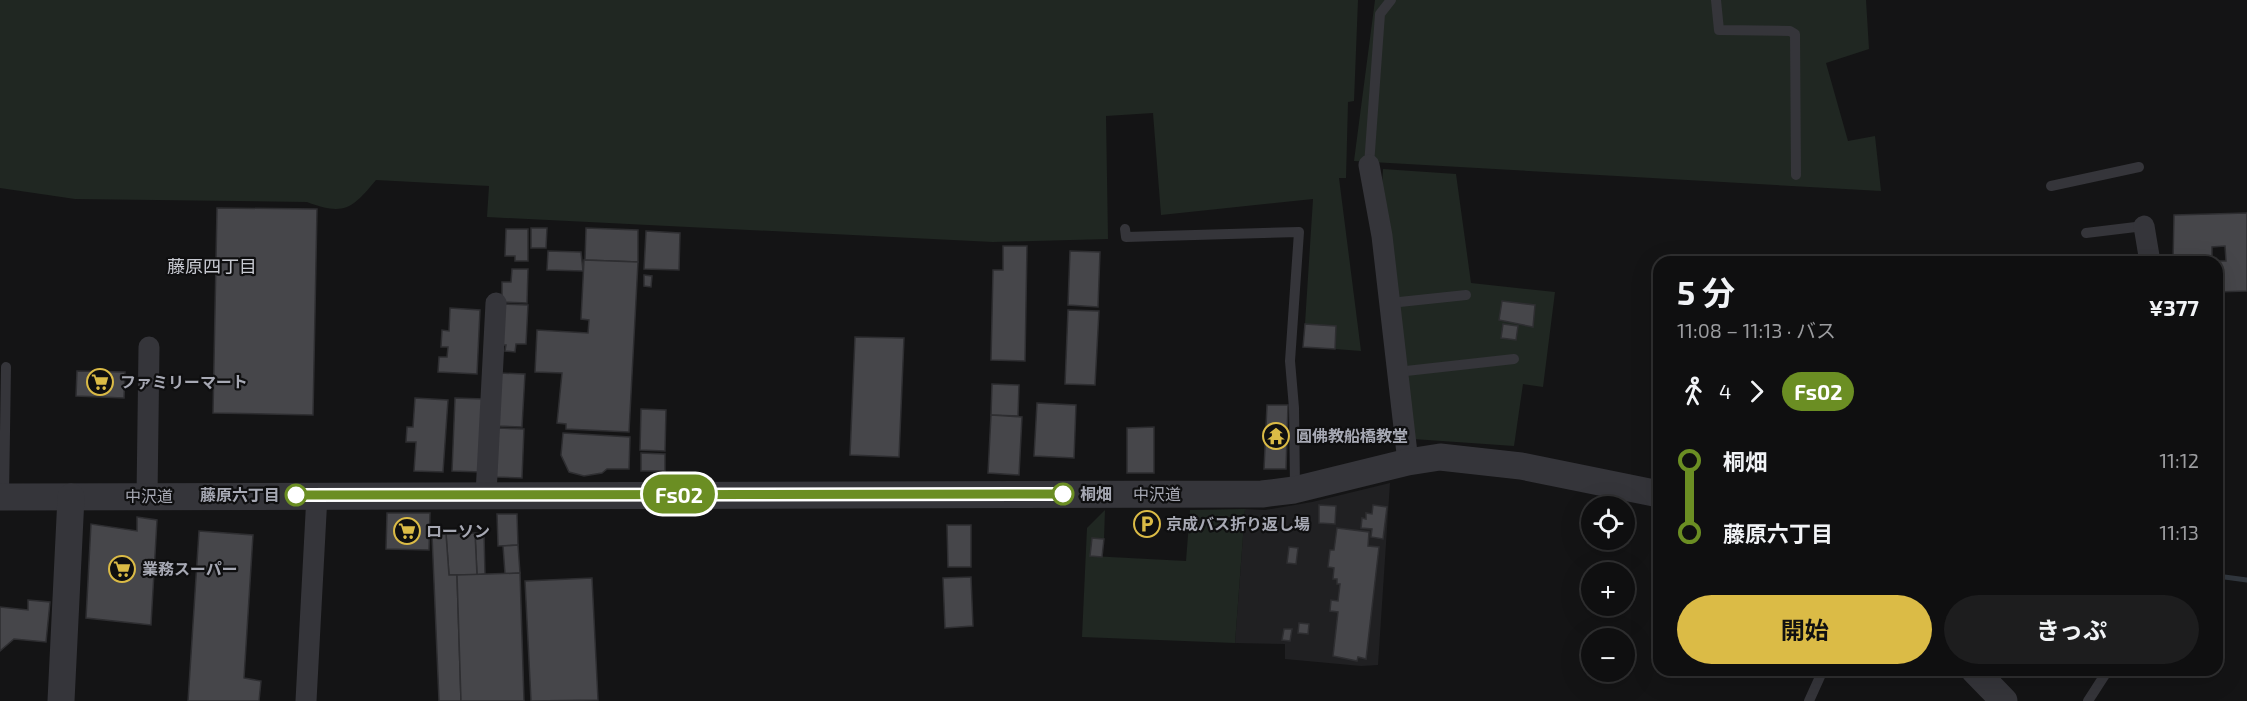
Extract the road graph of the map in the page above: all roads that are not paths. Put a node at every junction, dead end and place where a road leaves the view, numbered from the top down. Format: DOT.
graph roads {
  1 [pos="1391,0"];
  2 [pos="1716,0"];
  3 [pos="1369,165"];
  4 [pos="2139,167"];
  5 [pos="1796,175"];
  6 [pos="2051,186"];
  7 [pos="2144,226"];
  8 [pos="1125,229"];
  9 [pos="2086,233"];
  10 [pos="2149,256"];
  11 [pos="1466,295"];
  12 [pos="496,303"];
  13 [pos="1390,303"];
  14 [pos="149,347"];
  15 [pos="1514,358"];
  16 [pos="6,367"];
  17 [pos="1398,372"];
  18 [pos="1408,462"];
  19 [pos="1294,490"];
  20 [pos="1653,493"];
  21 [pos="317,495"];
  22 [pos="486,495"];
  23 [pos="147,496"];
  24 [pos="2,497"];
  25 [pos="71,497"];
  26 [pos="1820,676"];
  27 [pos="1980,676"];
  28 [pos="2104,676"];
  29 [pos="61,701"];
  30 [pos="306,701"];
  31 [pos="1809,701"];
  32 [pos="2004,701"];
  33 [pos="2088,701"];
  1 -- 3 [label="lane"];
  2 -- 5 [label="lane"];
  3 -- 13 [label="street"];
  4 -- 6 [label="lane"];
  7 -- 9 [label="lane"];
  7 -- 10 [label="street"];
  8 -- 19 [label="lane"];
  11 -- 13 [label="lane"];
  12 -- 22 [label="street"];
  13 -- 17 [label="street"];
  14 -- 23 [label="street"];
  15 -- 17 [label="lane"];
  16 -- 24 [label="lane"];
  17 -- 18 [label="street"];
  18 -- 19 [label="street, 中沢道"];
  18 -- 20 [label="street, 中沢道"];
  19 -- 22 [label="street, 中沢道"];
  21 -- 22 [label="street, 中沢道"];
  21 -- 23 [label="street, 中沢道"];
  21 -- 30 [label="street"];
  23 -- 25 [label="street, 中沢道"];
  24 -- 25 [label="street, 中沢道"];
  25 -- 29 [label="street"];
  26 -- 31 [label="lane"];
  27 -- 32 [label="street"];
  28 -- 33 [label="lane"];
}
